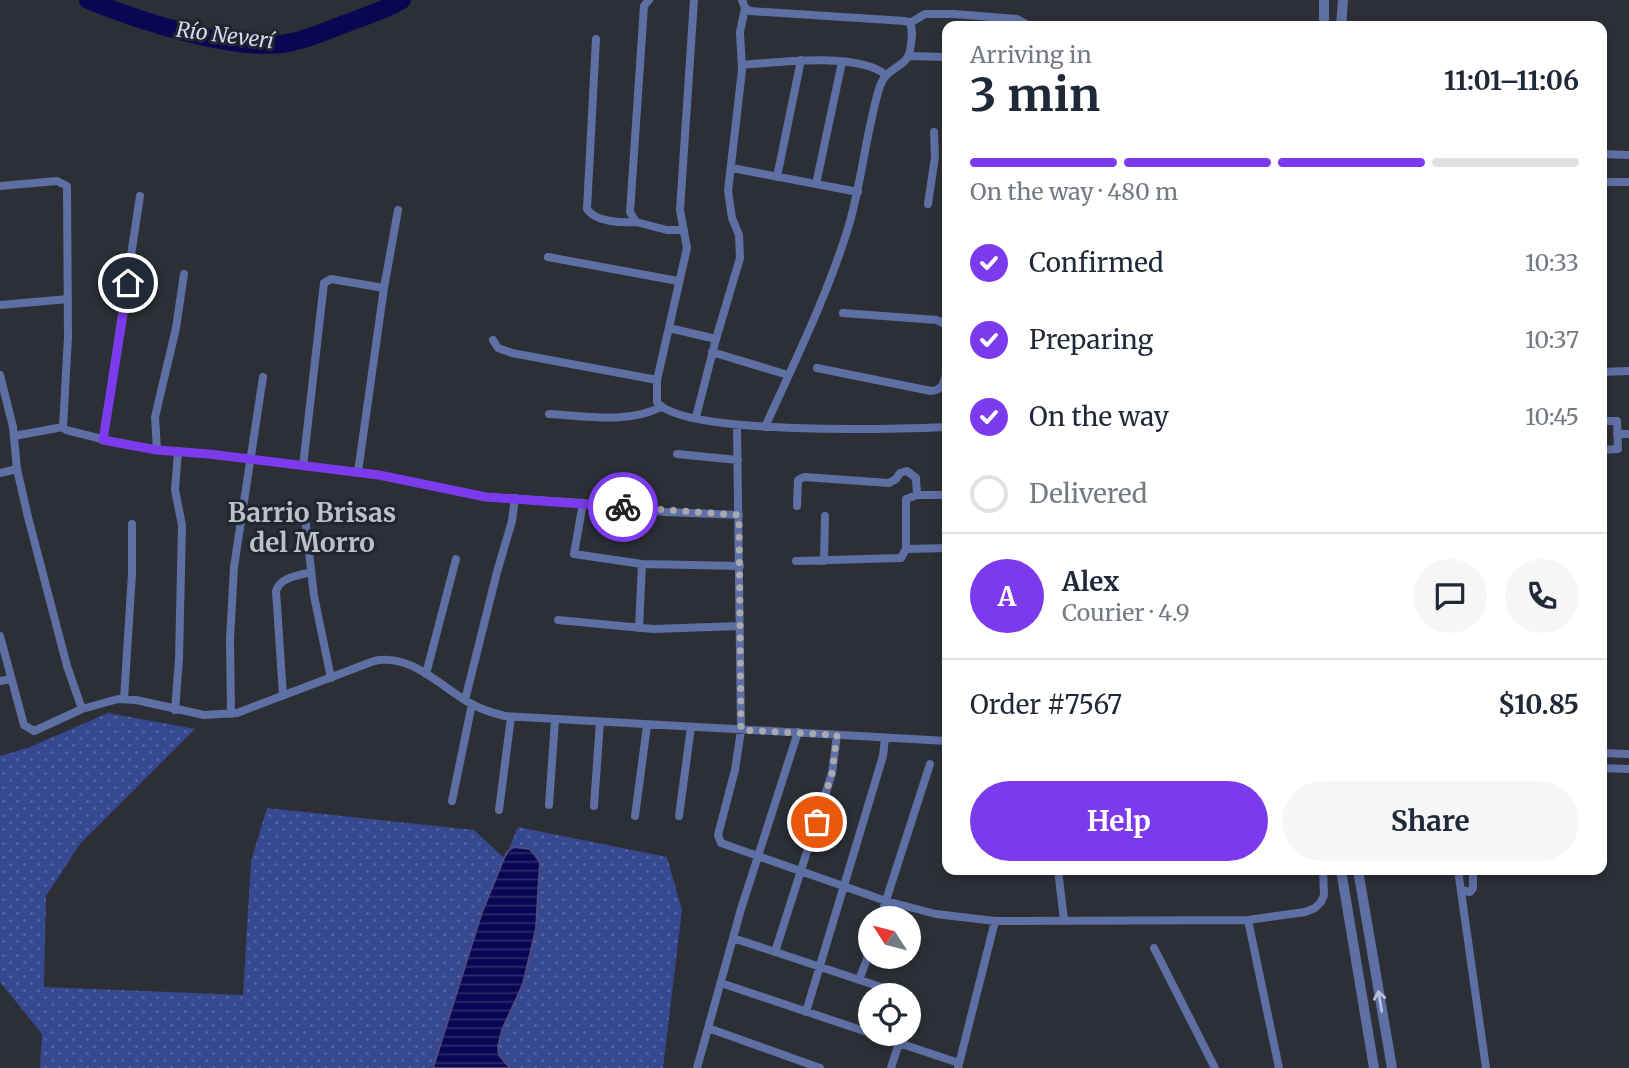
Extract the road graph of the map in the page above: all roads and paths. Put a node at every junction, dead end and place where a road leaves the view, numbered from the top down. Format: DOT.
graph roads {
  1 [pos="649,0"];
  2 [pos="694,0"];
  3 [pos="1324,0"];
  4 [pos="1343,0"];
  5 [pos="744,4"];
  6 [pos="1020,21"];
  7 [pos="1324,21"];
  8 [pos="1341,21"];
  9 [pos="910,23"];
  10 [pos="596,39"];
  11 [pos="910,56"];
  12 [pos="942,57"];
  13 [pos="801,60"];
  14 [pos="842,62"];
  15 [pos="741,65"];
  16 [pos="886,75"];
  17 [pos="934,132"];
  18 [pos="1607,154"];
  19 [pos="1629,155"];
  20 [pos="935,157"];
  21 [pos="942,157"];
  22 [pos="732,168"];
  23 [pos="776,177"];
  24 [pos="1607,182"];
  25 [pos="1629,182"];
  26 [pos="816,184"];
  27 [pos="0,186"];
  28 [pos="858,192"];
  29 [pos="140,196"];
  30 [pos="928,204"];
  31 [pos="398,210"];
  32 [pos="636,222"];
  33 [pos="684,230"];
  34 [pos="548,257"];
  35 [pos="184,274"];
  36 [pos="678,281"];
  37 [pos="384,288"];
  38 [pos="68,299"];
  39 [pos="0,305"];
  40 [pos="843,313"];
  41 [pos="942,323"];
  42 [pos="669,328"];
  43 [pos="716,339"];
  44 [pos="493,340"];
  45 [pos="712,352"];
  46 [pos="817,368"];
  47 [pos="1629,371"];
  48 [pos="1607,372"];
  49 [pos="0,375"];
  50 [pos="788,375"];
  51 [pos="263,377"];
  52 [pos="657,380"];
  53 [pos="942,386"];
  54 [pos="661,407"];
  55 [pos="550,414"];
  56 [pos="696,417"];
  57 [pos="1607,422"];
  58 [pos="737,426"];
  59 [pos="63,427"];
  60 [pos="765,427"];
  61 [pos="942,427"];
  62 [pos="1617,434"];
  63 [pos="1629,434"];
  64 [pos="13,436"];
  65 [pos="103,440"];
  66 [pos="157,450"];
  67 [pos="1607,450"];
  68 [pos="178,451"];
  69 [pos="677,454"];
  70 [pos="251,459"];
  71 [pos="738,460"];
  72 [pos="303,466"];
  73 [pos="17,469"];
  74 [pos="358,472"];
  75 [pos="0,473"];
  76 [pos="917,495"];
  77 [pos="942,495"];
  78 [pos="515,498"];
  79 [pos="583,503"];
  80 [pos="797,506"];
  81 [pos="739,515"];
  82 [pos="825,516"];
  83 [pos="132,524"];
  84 [pos="306,525"];
  85 [pos="942,548"];
  86 [pos="906,550"];
  87 [pos="456,559"];
  88 [pos="796,561"];
  89 [pos="824,561"];
  90 [pos="642,564"];
  91 [pos="740,566"];
  92 [pos="311,572"];
  93 [pos="558,620"];
  94 [pos="740,626"];
  95 [pos="639,628"];
  96 [pos="0,636"];
  97 [pos="426,674"];
  98 [pos="331,678"];
  99 [pos="11,679"];
  100 [pos="0,681"];
  101 [pos="283,695"];
  102 [pos="124,699"];
  103 [pos="469,702"];
  104 [pos="82,709"];
  105 [pos="175,710"];
  106 [pos="231,714"];
  107 [pos="511,717"];
  108 [pos="555,720"];
  109 [pos="600,722"];
  110 [pos="646,726"];
  111 [pos="691,727"];
  112 [pos="741,730"];
  113 [pos="798,732"];
  114 [pos="837,735"];
  115 [pos="885,738"];
  116 [pos="942,741"];
  117 [pos="1607,753"];
  118 [pos="1629,754"];
  119 [pos="930,764"];
  120 [pos="1607,768"];
  121 [pos="1629,769"];
  122 [pos="452,801"];
  123 [pos="549,805"];
  124 [pos="594,806"];
  125 [pos="499,810"];
  126 [pos="635,816"];
  127 [pos="679,816"];
  128 [pos="759,857"];
  129 [pos="802,870"];
  130 [pos="1059,875"];
  131 [pos="1323,875"];
  132 [pos="1342,875"];
  133 [pos="1359,875"];
  134 [pos="1459,875"];
  135 [pos="1473,875"];
  136 [pos="844,886"];
  137 [pos="1461,890"];
  138 [pos="886,901"];
  139 [pos="884,906"];
  140 [pos="1064,920"];
  141 [pos="1248,920"];
  142 [pos="995,921"];
  143 [pos="733,938"];
  144 [pos="1154,948"];
  145 [pos="775,951"];
  146 [pos="819,967"];
  147 [pos="863,970"];
  148 [pos="859,980"];
  149 [pos="721,983"];
  150 [pos="868,983"];
  151 [pos="806,1012"];
  152 [pos="708,1028"];
  153 [pos="858,1030"];
  154 [pos="898,1046"];
  155 [pos="907,1046"];
  156 [pos="958,1066"];
  157 [pos="697,1068"];
  158 [pos="820,1068"];
  159 [pos="891,1068"];
  160 [pos="1215,1068"];
  161 [pos="1279,1068"];
  162 [pos="1374,1068"];
  163 [pos="1392,1068"];
  164 [pos="1486,1068"];
  1 -- 32 [label="street"];
  2 -- 33 [label="street"];
  3 -- 7 [label="street"];
  4 -- 8 [label="street"];
  5 -- 9 [label="street"];
  5 -- 15 [label="street"];
  6 -- 9 [label="street"];
  9 -- 11 [label="street"];
  10 -- 32 [label="street"];
  11 -- 12 [label="street"];
  11 -- 16 [label="street"];
  13 -- 14 [label="street"];
  13 -- 15 [label="street"];
  13 -- 23 [label="street"];
  14 -- 16 [label="street"];
  14 -- 26 [label="street"];
  15 -- 22 [label="street"];
  16 -- 28 [label="street"];
  17 -- 20 [label="street"];
  18 -- 19 [label="street"];
  20 -- 21 [label="street"];
  20 -- 30 [label="street"];
  22 -- 23 [label="street"];
  22 -- 43 [label="street"];
  23 -- 26 [label="street"];
  24 -- 25 [label="street"];
  26 -- 28 [label="street"];
  27 -- 38 [label="street"];
  28 -- 50 [label="street"];
  29 -- 65 [label="street"];
  31 -- 37 [label="street"];
  32 -- 33 [label="street"];
  33 -- 36 [label="street"];
  34 -- 36 [label="street"];
  35 -- 66 [label="street"];
  36 -- 42 [label="street"];
  37 -- 72 [label="street"];
  37 -- 74 [label="street"];
  38 -- 39 [label="street"];
  38 -- 59 [label="street"];
  40 -- 41 [label="street"];
  42 -- 43 [label="street"];
  42 -- 52 [label="street"];
  43 -- 45 [label="street"];
  44 -- 52 [label="street"];
  45 -- 50 [label="street"];
  45 -- 56 [label="street"];
  46 -- 53 [label="street"];
  47 -- 48 [label="street"];
  49 -- 64 [label="street"];
  50 -- 60 [label="street"];
  51 -- 70 [label="street"];
  52 -- 54 [label="street"];
  54 -- 55 [label="street"];
  54 -- 56 [label="street"];
  56 -- 58 [label="street"];
  57 -- 62 [label="street"];
  58 -- 60 [label="street"];
  58 -- 71 [label="street"];
  59 -- 64 [label="street"];
  59 -- 65 [label="street"];
  60 -- 61 [label="street"];
  62 -- 63 [label="street"];
  62 -- 67 [label="street"];
  64 -- 73 [label="street"];
  65 -- 66 [label="street"];
  66 -- 68 [label="street"];
  68 -- 70 [label="street"];
  68 -- 105 [label="street"];
  69 -- 71 [label="street"];
  70 -- 72 [label="street"];
  70 -- 106 [label="street"];
  71 -- 81 [label="street"];
  72 -- 74 [label="street"];
  73 -- 75 [label="street"];
  73 -- 104 [label="street"];
  74 -- 78 [label="street"];
  76 -- 77 [label="street"];
  76 -- 80 [label="street"];
  76 -- 86 [label="street"];
  78 -- 79 [label="street"];
  78 -- 103 [label="street"];
  79 -- 81 [label="street"];
  79 -- 90 [label="street"];
  81 -- 91 [label="street"];
  82 -- 89 [label="street"];
  83 -- 102 [label="street"];
  84 -- 92 [label="street"];
  85 -- 86 [label="street"];
  86 -- 89 [label="street"];
  87 -- 97 [label="street"];
  88 -- 89 [label="street"];
  90 -- 91 [label="street"];
  90 -- 95 [label="street"];
  91 -- 94 [label="street"];
  92 -- 98 [label="street"];
  92 -- 101 [label="street"];
  93 -- 95 [label="street"];
  94 -- 95 [label="street"];
  94 -- 112 [label="street"];
  96 -- 99 [label="street"];
  97 -- 98 [label="street"];
  97 -- 103 [label="street"];
  98 -- 101 [label="street"];
  99 -- 100 [label="street"];
  99 -- 104 [label="street"];
  101 -- 106 [label="street"];
  102 -- 104 [label="street"];
  102 -- 105 [label="street"];
  103 -- 107 [label="street"];
  103 -- 122 [label="street"];
  105 -- 106 [label="street"];
  107 -- 108 [label="street"];
  107 -- 125 [label="street"];
  108 -- 109 [label="street"];
  108 -- 123 [label="street"];
  109 -- 110 [label="street"];
  109 -- 124 [label="street"];
  110 -- 111 [label="street"];
  110 -- 126 [label="street"];
  111 -- 112 [label="street"];
  111 -- 127 [label="street"];
  112 -- 113 [label="street"];
  112 -- 128 [label="street"];
  113 -- 114 [label="street"];
  113 -- 128 [label="street"];
  114 -- 115 [label="street"];
  114 -- 129 [label="street"];
  115 -- 116 [label="street"];
  115 -- 136 [label="street"];
  117 -- 118 [label="street"];
  119 -- 138 [label="street"];
  120 -- 121 [label="street"];
  128 -- 129 [label="street"];
  128 -- 143 [label="street"];
  129 -- 136 [label="street"];
  129 -- 145 [label="street"];
  130 -- 140 [label="street"];
  131 -- 141 [label="street"];
  132 -- 162 [label="street"];
  163 -- 133 [label="street, one-way"];
  134 -- 137 [label="street"];
  135 -- 137 [label="street"];
  136 -- 138 [label="street"];
  136 -- 146 [label="street"];
  137 -- 164 [label="street"];
  138 -- 139 [label="street"];
  138 -- 142 [label="street"];
  140 -- 141 [label="street"];
  140 -- 142 [label="street"];
  141 -- 161 [label="street"];
  142 -- 156 [label="street"];
  143 -- 145 [label="street"];
  143 -- 149 [label="street"];
  144 -- 160 [label="street"];
  145 -- 146 [label="street"];
  146 -- 148 [label="street"];
  146 -- 151 [label="street"];
  147 -- 148 [label="street"];
  148 -- 150 [label="street"];
  149 -- 151 [label="street"];
  149 -- 152 [label="street"];
  151 -- 153 [label="street"];
  152 -- 157 [label="street"];
  152 -- 158 [label="street"];
  154 -- 159 [label="street"];
  155 -- 156 [label="street"];
}
